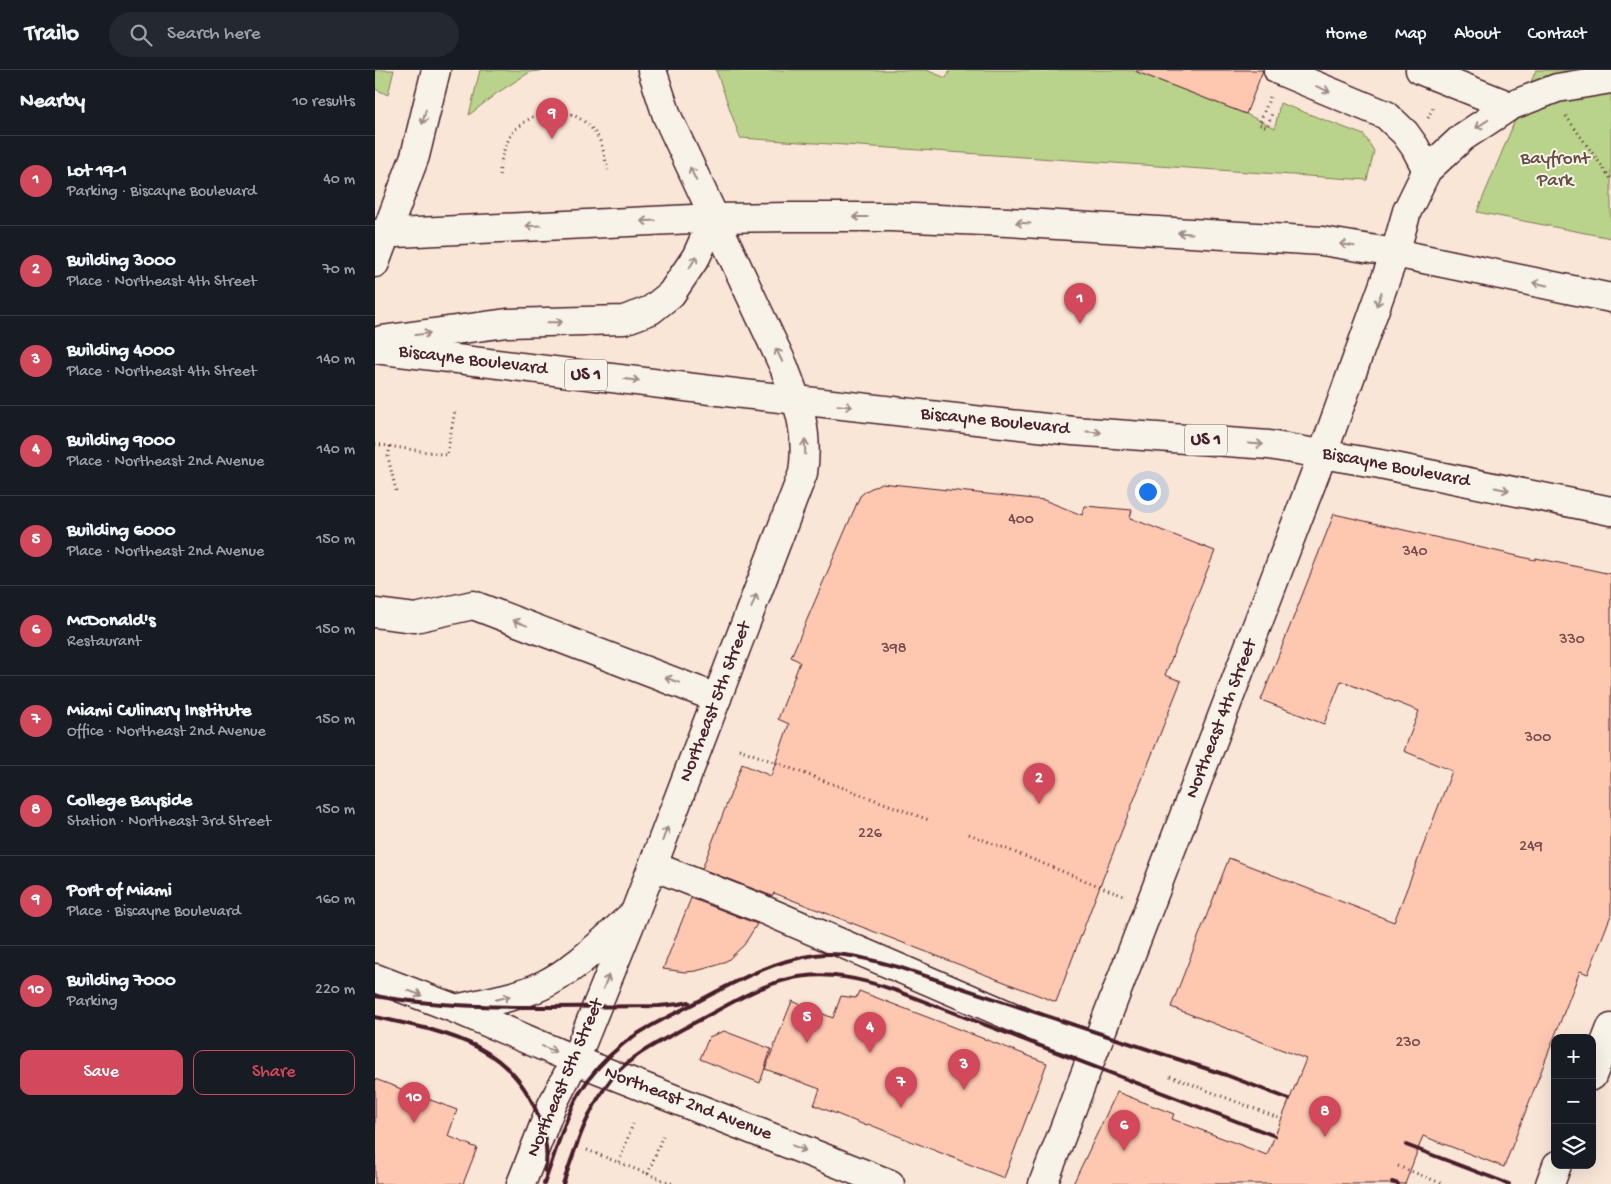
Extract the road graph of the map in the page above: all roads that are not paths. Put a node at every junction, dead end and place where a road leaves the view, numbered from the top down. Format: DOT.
graph roads {
  1 [pos="436,70"];
  2 [pos="652,70"];
  3 [pos="1278,70"];
  4 [pos="1420,70"];
  5 [pos="1611,79"];
  6 [pos="1510,106"];
  7 [pos="1427,170"];
  8 [pos="714,218"];
  9 [pos="381,234"];
  10 [pos="1395,252"];
  11 [pos="375,263"];
  12 [pos="1611,298"];
  13 [pos="375,340"];
  14 [pos="375,349"];
  15 [pos="797,400"];
  16 [pos="1323,453"];
  17 [pos="1611,511"];
  18 [pos="375,612"];
  19 [pos="717,698"];
  20 [pos="653,866"];
  21 [pos="635,912"];
  22 [pos="375,978"];
  23 [pos="456,1009"];
  24 [pos="1611,1028"];
  25 [pos="1095,1048"];
  26 [pos="575,1060"];
  27 [pos="1596,1066"];
  28 [pos="1556,1169"];
  29 [pos="521,1184"];
  30 [pos="890,1184"];
  31 [pos="1043,1184"];
  32 [pos="1550,1184"];
  1 -- 9 [label="main road, one-way"];
  8 -- 2 [label="main road, Northeast 5th Street, one-way"];
  3 -- 7 [label="main road, one-way"];
  4 -- 6 [label="main road"];
  5 -- 6 [label="main road"];
  6 -- 7 [label="main road, one-way"];
  7 -- 10 [label="main road, Northeast 4th Street"];
  8 -- 9 [label="main road, one-way"];
  10 -- 8 [label="main road, one-way"];
  13 -- 8 [label="main road, one-way"];
  15 -- 8 [label="main road, Northeast 5th Street, one-way"];
  9 -- 11 [label="main road"];
  12 -- 10 [label="main road, one-way"];
  10 -- 16 [label="main road, Northeast 4th Street, one-way"];
  14 -- 15 [label="main road, Biscayne Boulevard / US 1, one-way"];
  15 -- 16 [label="main road, Biscayne Boulevard / US 1, one-way"];
  19 -- 15 [label="main road, Northeast 5th Street, one-way"];
  16 -- 17 [label="main road, Biscayne Boulevard / US 1, one-way"];
  16 -- 25 [label="main road, Northeast 4th Street"];
  19 -- 18 [label="main road, one-way"];
  20 -- 19 [label="main road, Northeast 5th Street, one-way"];
  20 -- 21 [label="main road, Northeast 5th Street"];
  20 -- 25 [label="main road"];
  23 -- 21 [label="main road, one-way"];
  26 -- 21 [label="main road, Northeast 5th Street, one-way"];
  22 -- 23 [label="main road, Northeast 2nd Avenue, one-way"];
  23 -- 26 [label="main road, Northeast 2nd Avenue, one-way"];
  24 -- 27 [label="main road"];
  25 -- 31 [label="main road, Northeast 4th Street"];
  26 -- 29 [label="main road, Northeast 5th Street"];
  26 -- 30 [label="main road, Northeast 2nd Avenue, one-way"];
  28 -- 32 [label="main road"];
}
